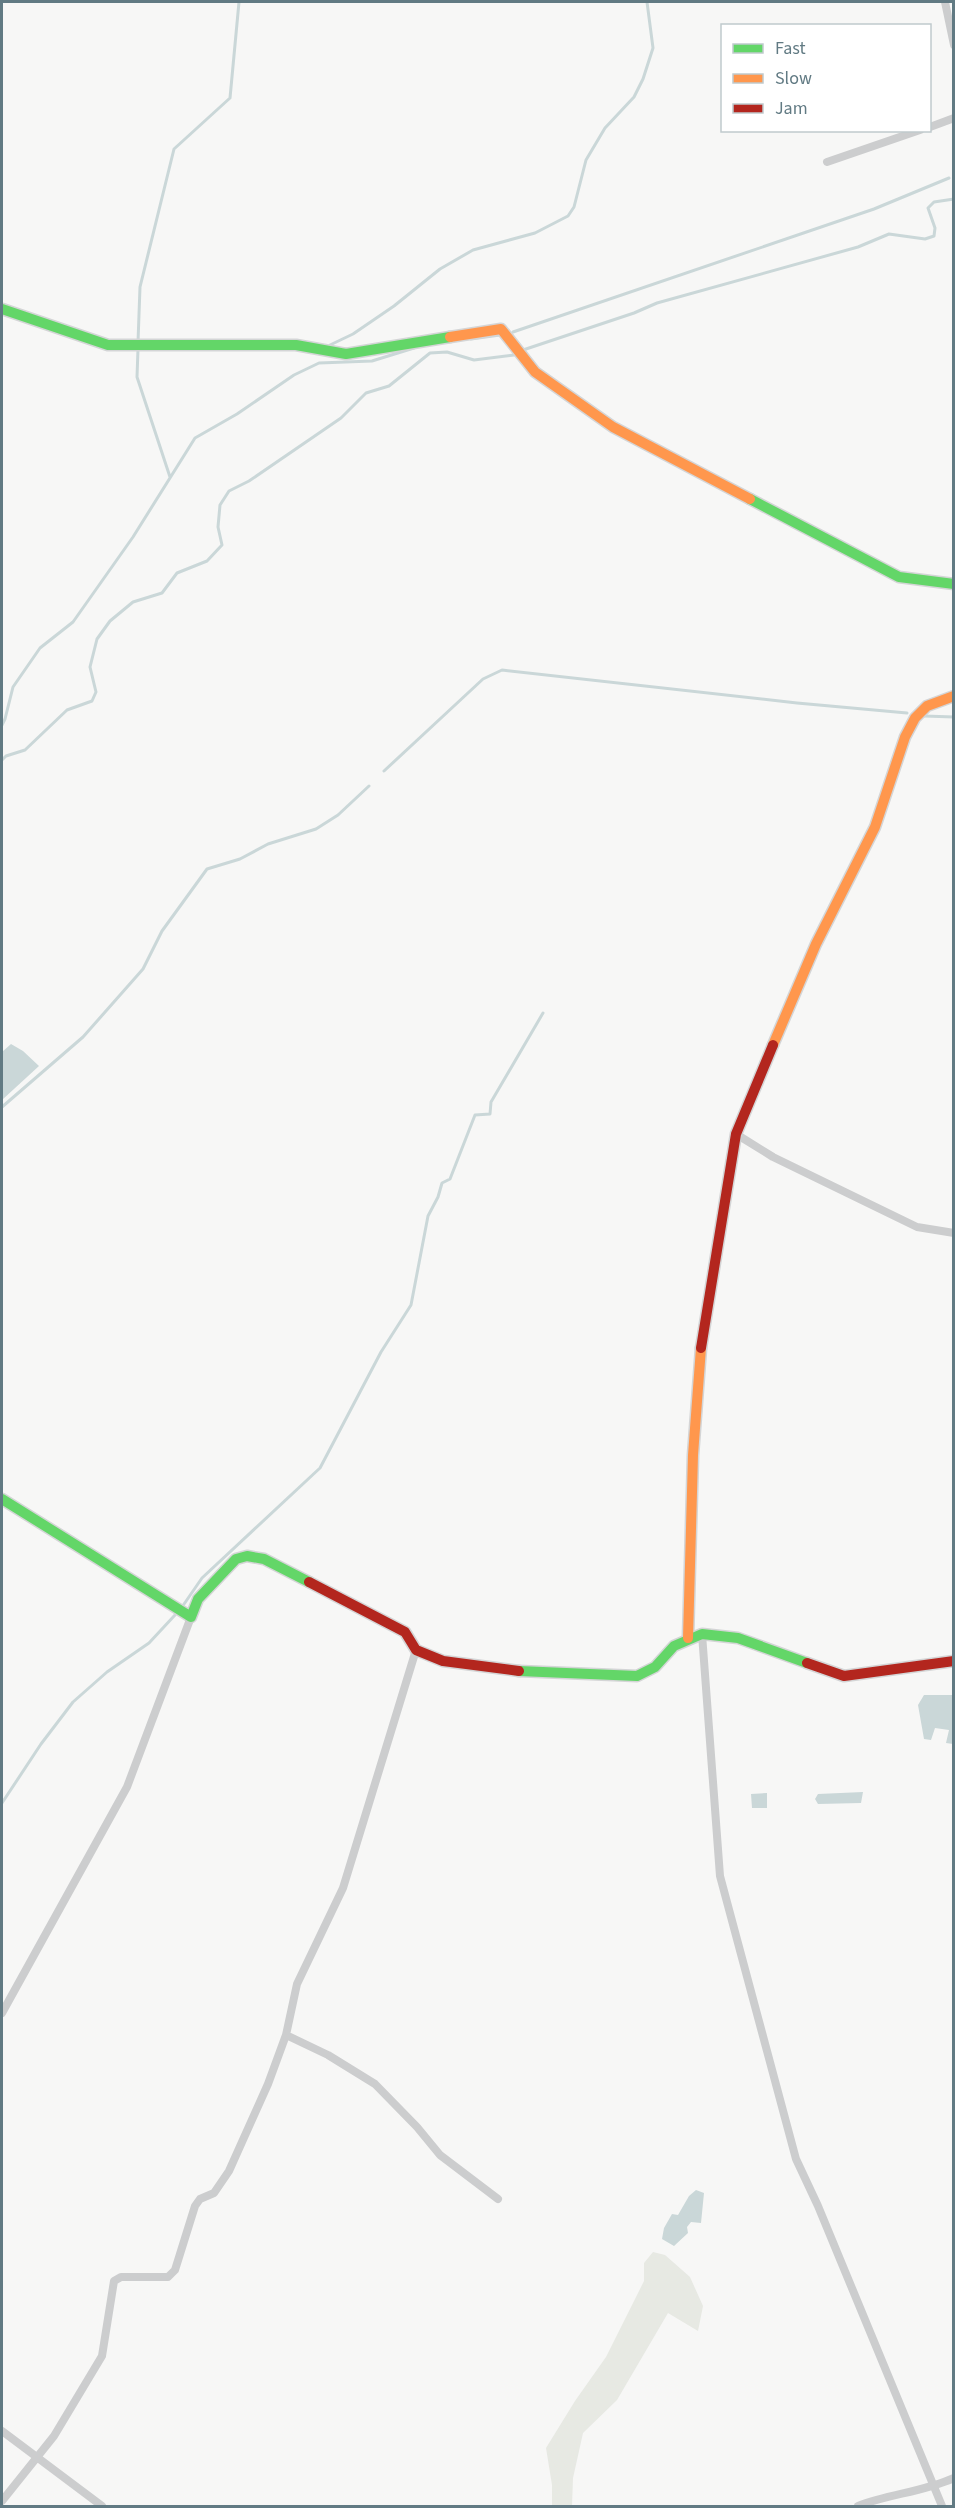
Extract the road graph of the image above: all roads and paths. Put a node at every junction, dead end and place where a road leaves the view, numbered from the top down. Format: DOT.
graph roads {
  1 [pos="945,2"];
  2 [pos="954,45"];
  3 [pos="954,118"];
  4 [pos="931,127"];
  5 [pos="914,132"];
  6 [pos="827,162"];
  7 [pos="2,309"];
  8 [pos="954,584"];
  9 [pos="954,696"];
  10 [pos="736,1134"];
  11 [pos="954,1233"];
  12 [pos="2,1499"];
  13 [pos="191,1617"];
  14 [pos="702,1634"];
  15 [pos="688,1638"];
  16 [pos="416,1650"];
  17 [pos="954,1661"];
  18 [pos="2,2013"];
  19 [pos="286,2035"];
  20 [pos="498,2199"];
  21 [pos="2,2431"];
  22 [pos="36,2459"];
  23 [pos="954,2478"];
  24 [pos="934,2486"];
  25 [pos="2,2501"];
  26 [pos="102,2506"];
  27 [pos="858,2506"];
  28 [pos="942,2506"];
  1 -- 2 [label="street"];
  3 -- 4 [label="street"];
  5 -- 6 [label="street"];
  7 -- 8 [label="street"];
  9 -- 10 [label="street"];
  10 -- 11 [label="street"];
  10 -- 15 [label="street"];
  12 -- 13 [label="street"];
  13 -- 16 [label="street"];
  13 -- 18 [label="street"];
  14 -- 15 [label="street"];
  14 -- 17 [label="street"];
  14 -- 24 [label="street"];
  15 -- 16 [label="street"];
  16 -- 19 [label="street"];
  19 -- 20 [label="street"];
  19 -- 22 [label="street"];
  21 -- 22 [label="street"];
  22 -- 25 [label="street"];
  22 -- 26 [label="street"];
  23 -- 24 [label="street"];
  24 -- 27 [label="street"];
  24 -- 28 [label="street"];
}
